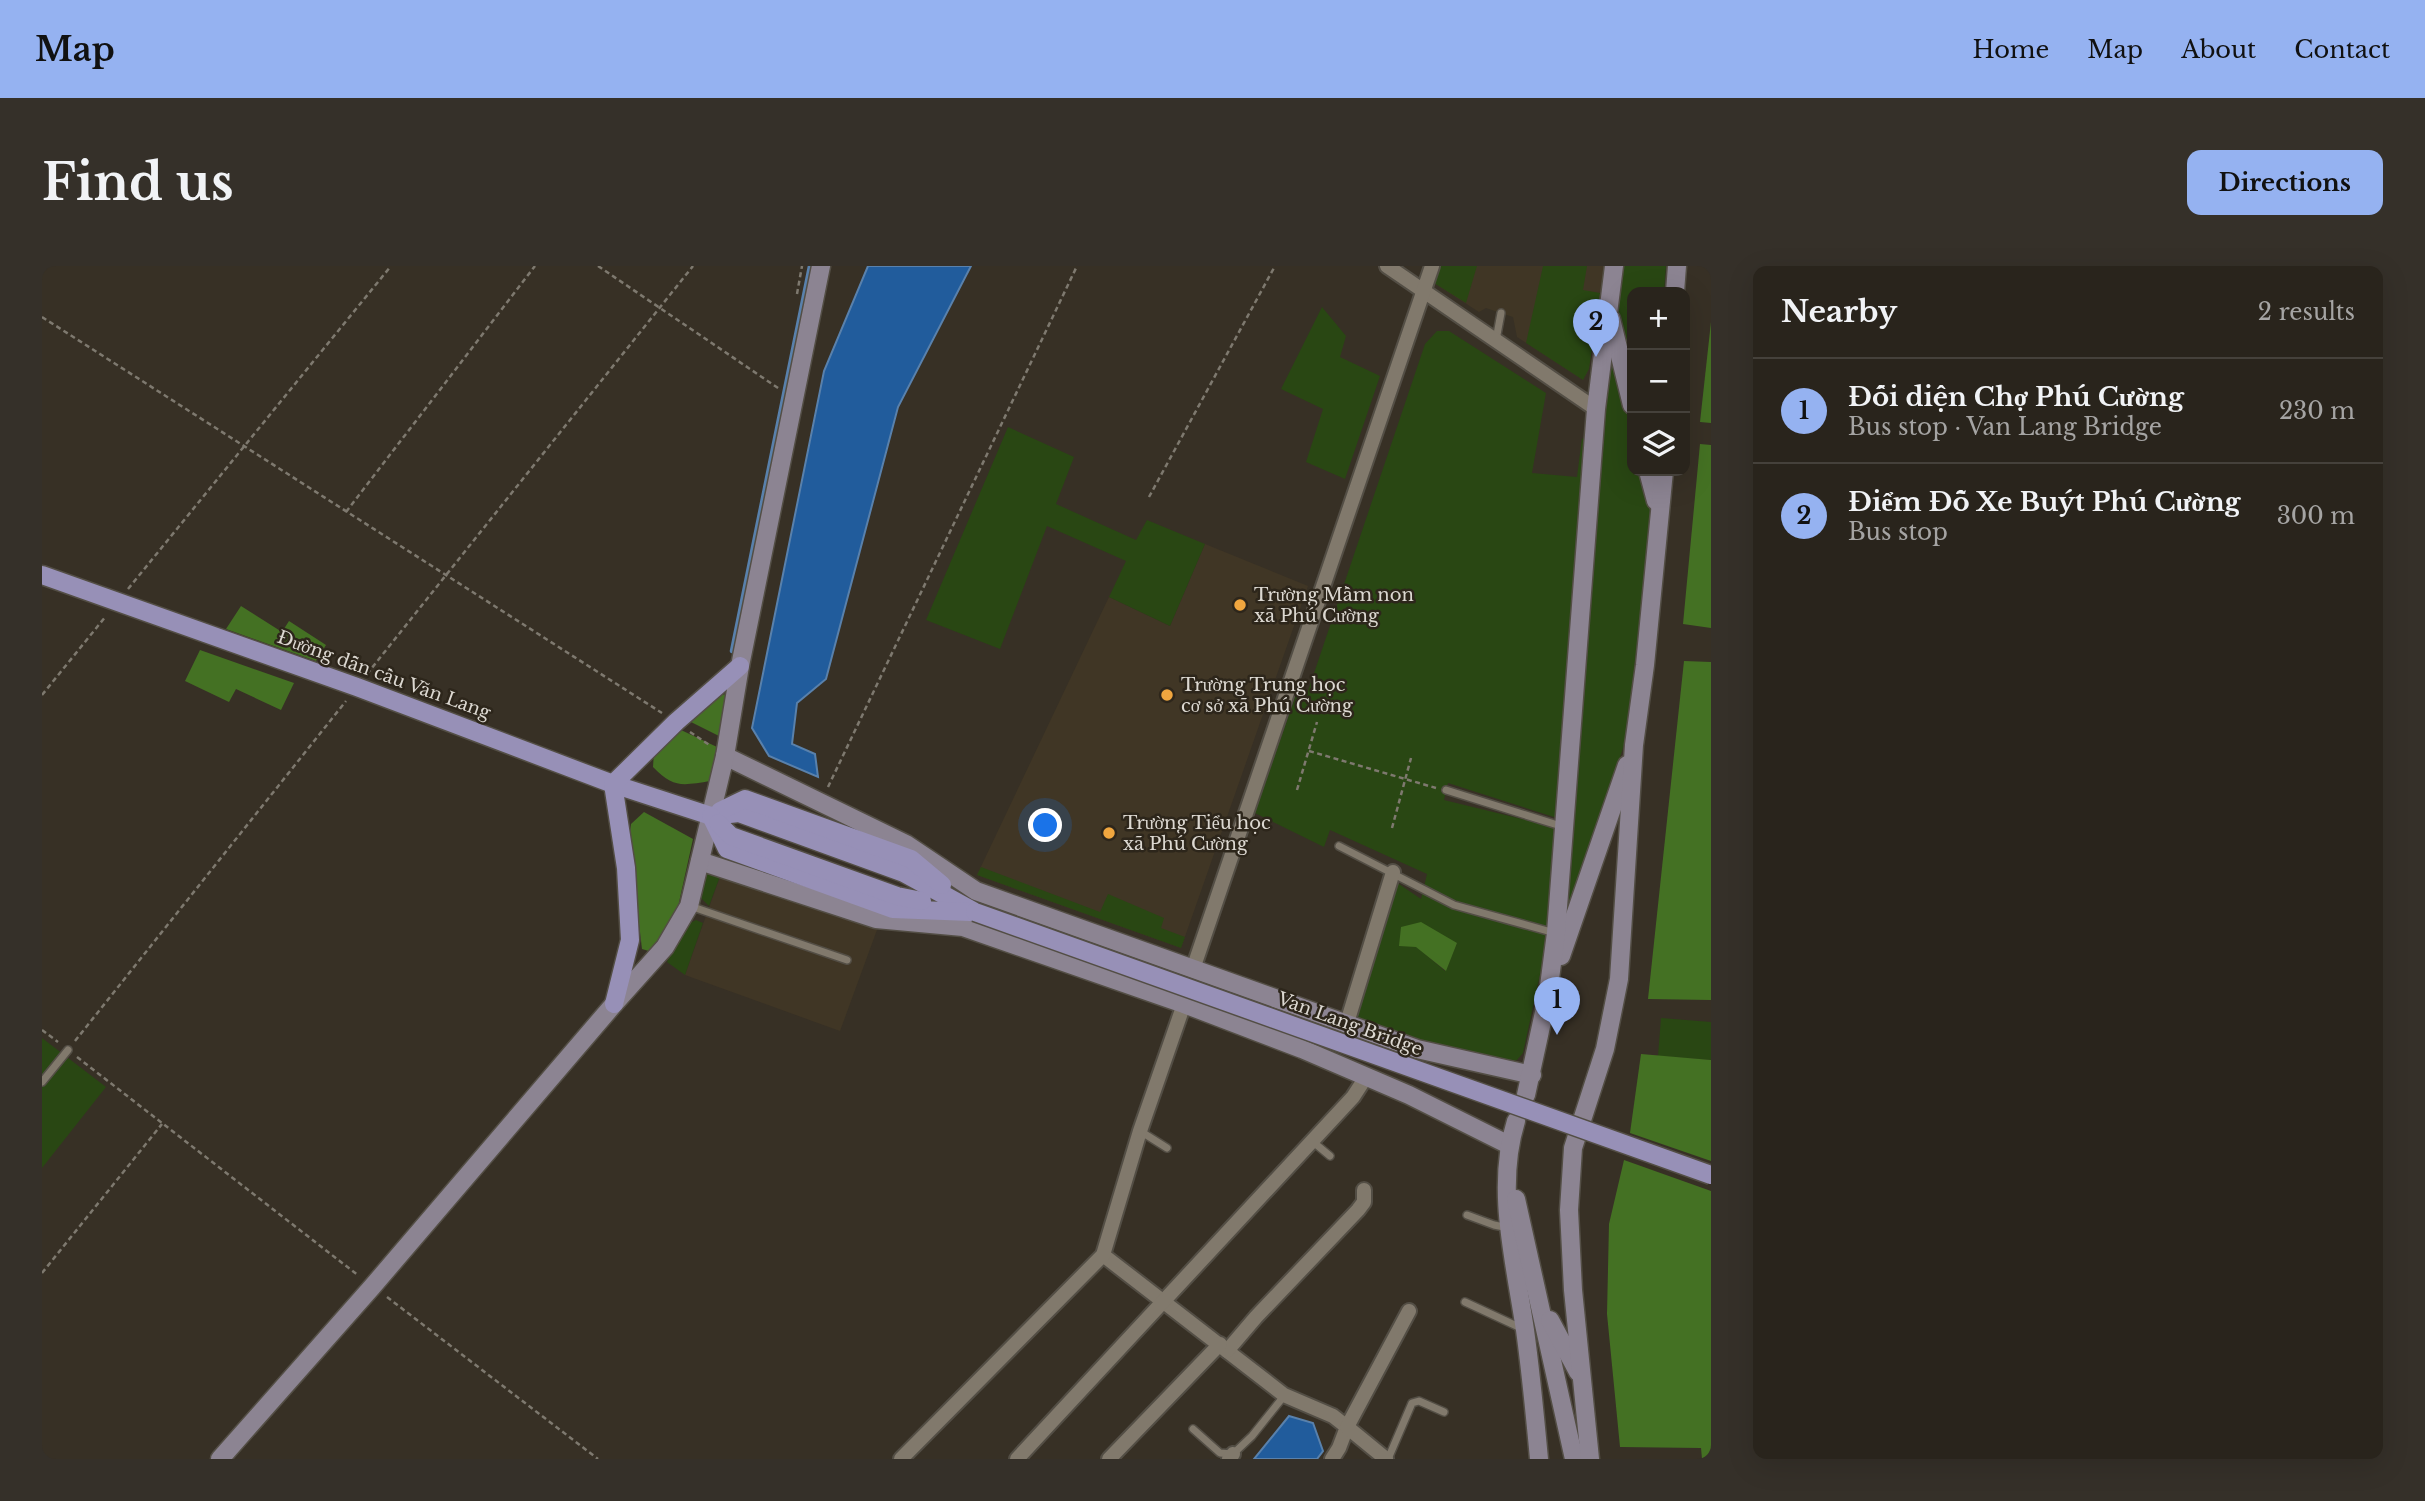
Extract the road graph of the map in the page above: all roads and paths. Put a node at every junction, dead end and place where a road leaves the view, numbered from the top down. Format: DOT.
graph roads {
  1 [pos="391,266"];
  2 [pos="536,266"];
  3 [pos="598,266"];
  4 [pos="693,266"];
  5 [pos="821,266"];
  6 [pos="1077,266"];
  7 [pos="1275,266"];
  8 [pos="1387,266"];
  9 [pos="1432,266"];
  10 [pos="1614,266"];
  11 [pos="1677,266"];
  12 [pos="1675,287"];
  13 [pos="1423,291"];
  14 [pos="1608,305"];
  15 [pos="660,308"];
  16 [pos="1501,313"];
  17 [pos="42,317"];
  18 [pos="1496,341"];
  19 [pos="1627,384"];
  20 [pos="792,397"];
  21 [pos="1596,409"];
  22 [pos="244,447"];
  23 [pos="1649,476"];
  24 [pos="1664,476"];
  25 [pos="1149,497"];
  26 [pos="346,512"];
  27 [pos="1661,520"];
  28 [pos="42,575"];
  29 [pos="445,576"];
  30 [pos="118,602"];
  31 [pos="740,666"];
  32 [pos="357,687"];
  33 [pos="42,695"];
  34 [pos="676,722"];
  35 [pos="1317,722"];
  36 [pos="1634,745"];
  37 [pos="1309,751"];
  38 [pos="725,756"];
  39 [pos="1411,758"];
  40 [pos="1406,779"];
  41 [pos="614,784"];
  42 [pos="1297,790"];
  43 [pos="1446,790"];
  44 [pos="820,802"];
  45 [pos="711,816"];
  46 [pos="1565,827"];
  47 [pos="1392,828"];
  48 [pos="1339,846"];
  49 [pos="700,861"];
  50 [pos="1393,872"];
  51 [pos="689,906"];
  52 [pos="975,912"];
  53 [pos="1556,933"];
  54 [pos="847,960"];
  55 [pos="1193,969"];
  56 [pos="1548,994"];
  57 [pos="614,1003"];
  58 [pos="1184,1004"];
  59 [pos="1346,1026"];
  60 [pos="42,1030"];
  61 [pos="68,1050"];
  62 [pos="1532,1075"];
  63 [pos="1366,1077"];
  64 [pos="42,1082"];
  65 [pos="1526,1096"];
  66 [pos="1516,1121"];
  67 [pos="162,1124"];
  68 [pos="1140,1130"];
  69 [pos="1312,1141"];
  70 [pos="1508,1145"];
  71 [pos="1167,1148"];
  72 [pos="1330,1156"];
  73 [pos="1508,1164"];
  74 [pos="1711,1175"];
  75 [pos="1364,1190"];
  76 [pos="1467,1215"];
  77 [pos="1510,1228"];
  78 [pos="1103,1255"];
  79 [pos="42,1273"];
  80 [pos="372,1287"];
  81 [pos="1538,1298"];
  82 [pos="1164,1301"];
  83 [pos="1465,1302"];
  84 [pos="1409,1311"];
  85 [pos="1525,1329"];
  86 [pos="1224,1348"];
  87 [pos="1582,1381"];
  88 [pos="1284,1395"];
  89 [pos="1444,1412"];
  90 [pos="1347,1427"];
  91 [pos="1193,1429"];
  92 [pos="1231,1457"];
  93 [pos="220,1459"];
  94 [pos="598,1459"];
  95 [pos="901,1459"];
  96 [pos="1017,1459"];
  97 [pos="1109,1459"];
  98 [pos="1332,1459"];
  99 [pos="1387,1459"];
  100 [pos="1539,1459"];
  101 [pos="1574,1459"];
  102 [pos="1590,1459"];
  1 -- 22 [label="path"];
  2 -- 26 [label="path"];
  3 -- 15 [label="path"];
  4 -- 15 [label="path"];
  5 -- 20 [label="main road"];
  6 -- 44 [label="path"];
  7 -- 25 [label="path"];
  8 -- 13 [label="street"];
  9 -- 13 [label="street"];
  10 -- 14 [label="main road"];
  11 -- 12 [label="main road"];
  13 -- 18 [label="street"];
  13 -- 55 [label="street"];
  14 -- 19 [label="main road"];
  14 -- 21 [label="main road"];
  15 -- 20 [label="path"];
  15 -- 29 [label="path"];
  16 -- 18 [label="lane"];
  17 -- 22 [label="path"];
  18 -- 21 [label="street"];
  20 -- 31 [label="main road"];
  21 -- 46 [label="main road"];
  22 -- 26 [label="path"];
  22 -- 30 [label="path"];
  23 -- 27 [label="main road"];
  24 -- 27 [label="main road"];
  26 -- 29 [label="path"];
  27 -- 36 [label="main road"];
  28 -- 30 [label="main road, Đường dẫn cầu Văn Lang"];
  29 -- 32 [label="path"];
  29 -- 34 [label="path"];
  30 -- 32 [label="main road, Đường dẫn cầu Văn Lang"];
  30 -- 33 [label="path"];
  31 -- 34 [label="main road"];
  31 -- 38 [label="main road"];
  32 -- 41 [label="main road, Đường dẫn cầu Văn Lang"];
  32 -- 61 [label="path"];
  34 -- 38 [label="path"];
  34 -- 41 [label="main road"];
  35 -- 37 [label="path"];
  36 -- 56 [label="main road"];
  36 -- 87 [label="main road"];
  37 -- 40 [label="path"];
  37 -- 42 [label="path"];
  38 -- 44 [label="main road"];
  38 -- 45 [label="main road"];
  39 -- 40 [label="path"];
  40 -- 43 [label="path"];
  40 -- 47 [label="path"];
  41 -- 45 [label="main road, Đường dẫn cầu Văn Lang"];
  41 -- 57 [label="main road"];
  43 -- 46 [label="lane"];
  44 -- 55 [label="main road"];
  45 -- 49 [label="main road"];
  45 -- 52 [label="main road"];
  45 -- 52 [label="main road"];
  46 -- 53 [label="main road"];
  48 -- 50 [label="lane"];
  49 -- 51 [label="main road"];
  49 -- 58 [label="main road"];
  50 -- 53 [label="lane"];
  50 -- 59 [label="street"];
  51 -- 54 [label="lane"];
  51 -- 57 [label="main road"];
  52 -- 74 [label="main road, Van Lang Bridge, bridge"];
  53 -- 56 [label="main road"];
  55 -- 59 [label="main road"];
  56 -- 62 [label="main road"];
  57 -- 80 [label="main road"];
  58 -- 63 [label="main road"];
  58 -- 68 [label="street"];
  59 -- 62 [label="main road"];
  60 -- 61 [label="path"];
  61 -- 64 [label="lane"];
  61 -- 67 [label="path"];
  62 -- 65 [label="main road"];
  63 -- 69 [label="street"];
  63 -- 70 [label="main road"];
  66 -- 70 [label="main road"];
  67 -- 79 [label="path"];
  67 -- 80 [label="path"];
  68 -- 71 [label="lane"];
  68 -- 78 [label="street"];
  69 -- 72 [label="lane"];
  69 -- 82 [label="street"];
  70 -- 73 [label="main road"];
  73 -- 77 [label="main road"];
  73 -- 81 [label="main road"];
  75 -- 86 [label="street"];
  76 -- 77 [label="lane"];
  77 -- 85 [label="main road"];
  78 -- 82 [label="street"];
  78 -- 95 [label="street"];
  80 -- 93 [label="main road"];
  80 -- 94 [label="path"];
  81 -- 87 [label="main road"];
  81 -- 101 [label="main road"];
  82 -- 86 [label="street"];
  82 -- 96 [label="street"];
  83 -- 85 [label="lane"];
  84 -- 90 [label="street"];
  85 -- 100 [label="main road"];
  86 -- 88 [label="street"];
  86 -- 97 [label="street"];
  87 -- 102 [label="main road"];
  88 -- 90 [label="street"];
  88 -- 92 [label="lane"];
  89 -- 99 [label="lane"];
  90 -- 98 [label="street"];
  90 -- 99 [label="street"];
  91 -- 92 [label="lane"];
}
